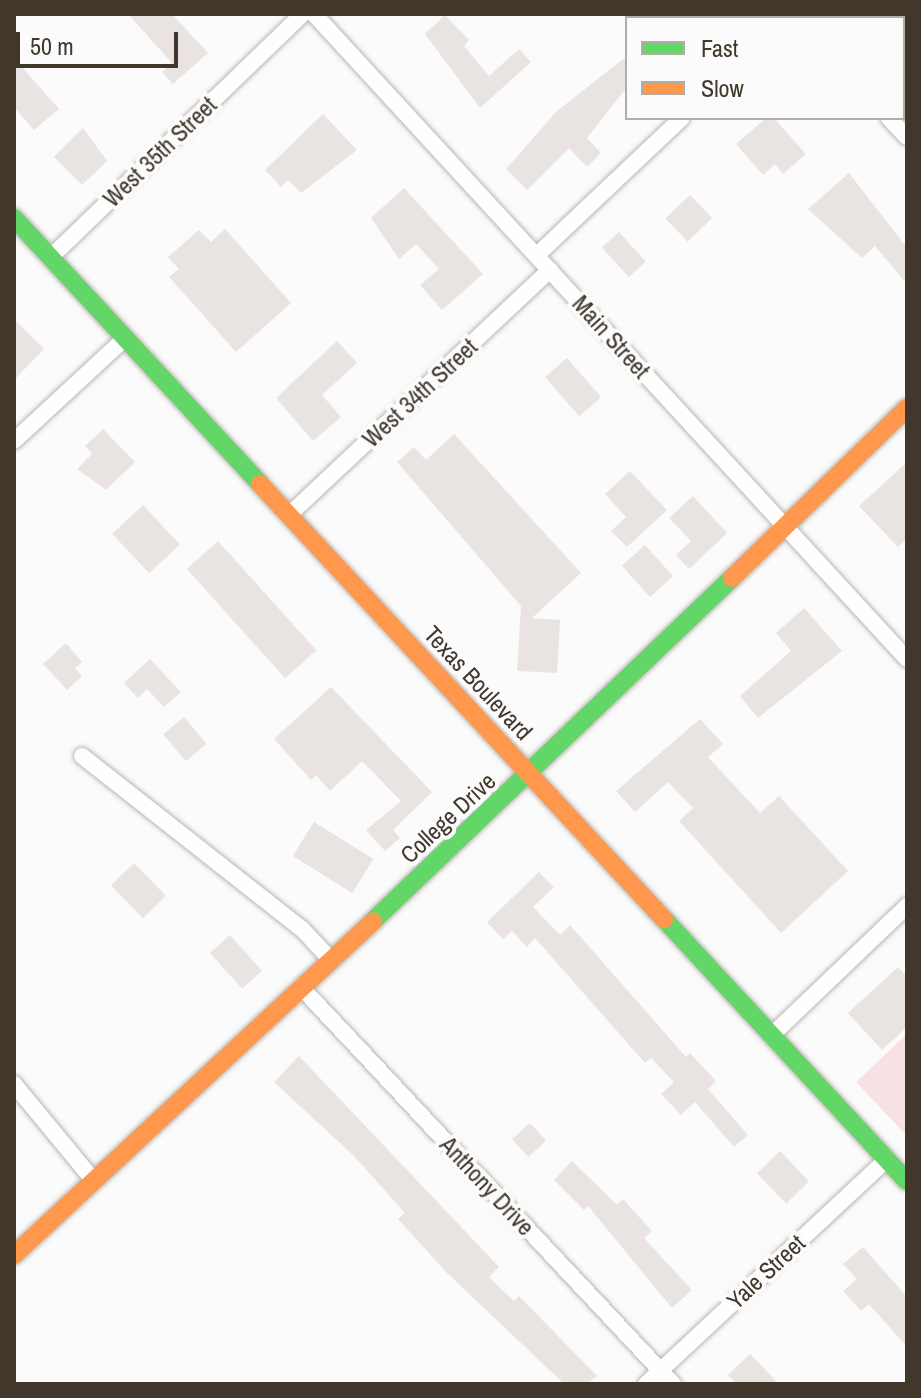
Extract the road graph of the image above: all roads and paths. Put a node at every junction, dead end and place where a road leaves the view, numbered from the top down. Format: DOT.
graph roads {
  1 [pos="303,14"];
  2 [pos="314,14"];
  3 [pos="680,120"];
  4 [pos="891,120"];
  5 [pos="907,137"];
  6 [pos="14,218"];
  7 [pos="537,255"];
  8 [pos="51,257"];
  9 [pos="550,270"];
  10 [pos="124,339"];
  11 [pos="907,408"];
  12 [pos="14,441"];
  13 [pos="289,515"];
  14 [pos="784,528"];
  15 [pos="907,659"];
  16 [pos="82,756"];
  17 [pos="531,774"];
  18 [pos="907,906"];
  19 [pos="331,960"];
  20 [pos="301,987"];
  21 [pos="772,1035"];
  22 [pos="14,1084"];
  23 [pos="887,1159"];
  24 [pos="94,1181"];
  25 [pos="907,1181"];
  26 [pos="14,1255"];
  27 [pos="661,1371"];
  28 [pos="646,1384"];
  29 [pos="673,1384"];
  1 -- 8 [label="street, West 35th Street"];
  2 -- 7 [label="street, Main Street"];
  3 -- 7 [label="street"];
  4 -- 5 [label="street"];
  6 -- 8 [label="main road, Texas Boulevard"];
  7 -- 9 [label="street, Main Street"];
  8 -- 10 [label="main road, Texas Boulevard"];
  9 -- 13 [label="street, West 34th Street"];
  9 -- 14 [label="street, Main Street"];
  10 -- 12 [label="street"];
  10 -- 13 [label="main road, Texas Boulevard"];
  11 -- 14 [label="main road, College Drive"];
  13 -- 17 [label="main road, Texas Boulevard"];
  14 -- 15 [label="street, Main Street"];
  14 -- 17 [label="main road, College Drive"];
  16 -- 19 [label="street"];
  17 -- 19 [label="main road, College Drive"];
  17 -- 21 [label="main road, Texas Boulevard"];
  18 -- 21 [label="street"];
  19 -- 20 [label="main road, College Drive"];
  20 -- 24 [label="main road, College Drive"];
  20 -- 27 [label="street, Anthony Drive"];
  21 -- 23 [label="main road, Texas Boulevard"];
  22 -- 24 [label="street"];
  23 -- 25 [label="main road, Texas Boulevard"];
  23 -- 27 [label="street, Yale Street"];
  24 -- 26 [label="main road, College Drive"];
  27 -- 28 [label="street, Yale Street"];
  27 -- 29 [label="street, Anthony Drive"];
}
